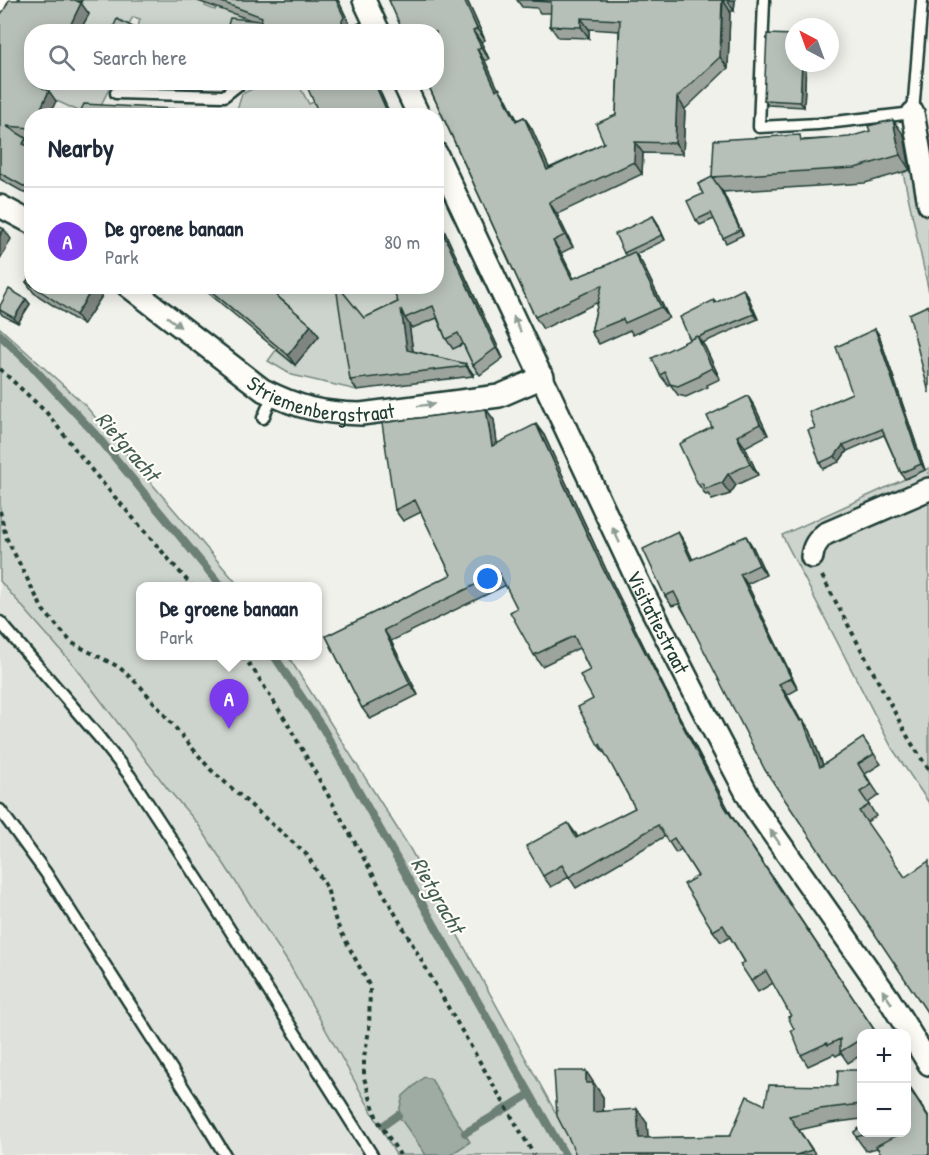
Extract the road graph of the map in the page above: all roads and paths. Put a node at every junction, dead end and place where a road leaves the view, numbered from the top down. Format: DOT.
graph roads {
  1 [pos="7,0"];
  2 [pos="364,0"];
  3 [pos="764,0"];
  4 [pos="922,0"];
  5 [pos="0,15"];
  6 [pos="369,24"];
  7 [pos="232,90"];
  8 [pos="407,90"];
  9 [pos="116,93"];
  10 [pos="415,108"];
  11 [pos="913,113"];
  12 [pos="444,170"];
  13 [pos="929,204"];
  14 [pos="0,206"];
  15 [pos="24,219"];
  16 [pos="138,294"];
  17 [pos="0,369"];
  18 [pos="543,377"];
  19 [pos="273,395"];
  20 [pos="263,418"];
  21 [pos="929,489"];
  22 [pos="0,511"];
  23 [pos="812,557"];
  24 [pos="189,582"];
  25 [pos="0,622"];
  26 [pos="246,660"];
  27 [pos="929,770"];
  28 [pos="0,810"];
  29 [pos="929,1065"];
  30 [pos="225,1155"];
  31 [pos="372,1155"];
  32 [pos="400,1155"];
  33 [pos="534,1155"];
  1 -- 5 [label="street"];
  2 -- 6 [label="street"];
  3 -- 11 [label="lane"];
  4 -- 11 [label="lane"];
  7 -- 9 [label="lane"];
  8 -- 10 [label="street"];
  11 -- 13 [label="street"];
  18 -- 12 [label="street, Visitatiestraat, one-way"];
  14 -- 15 [label="street"];
  16 -- 19 [label="street, Striemenbergstraat, one-way"];
  17 -- 24 [label="path"];
  19 -- 18 [label="street, Striemenbergstraat, one-way"];
  29 -- 18 [label="street, Visitatiestraat, one-way"];
  19 -- 20 [label="lane"];
  21 -- 23 [label="street"];
  22 -- 32 [label="path"];
  23 -- 27 [label="path"];
  25 -- 31 [label="lane"];
  26 -- 33 [label="path"];
  28 -- 30 [label="lane"];
}
